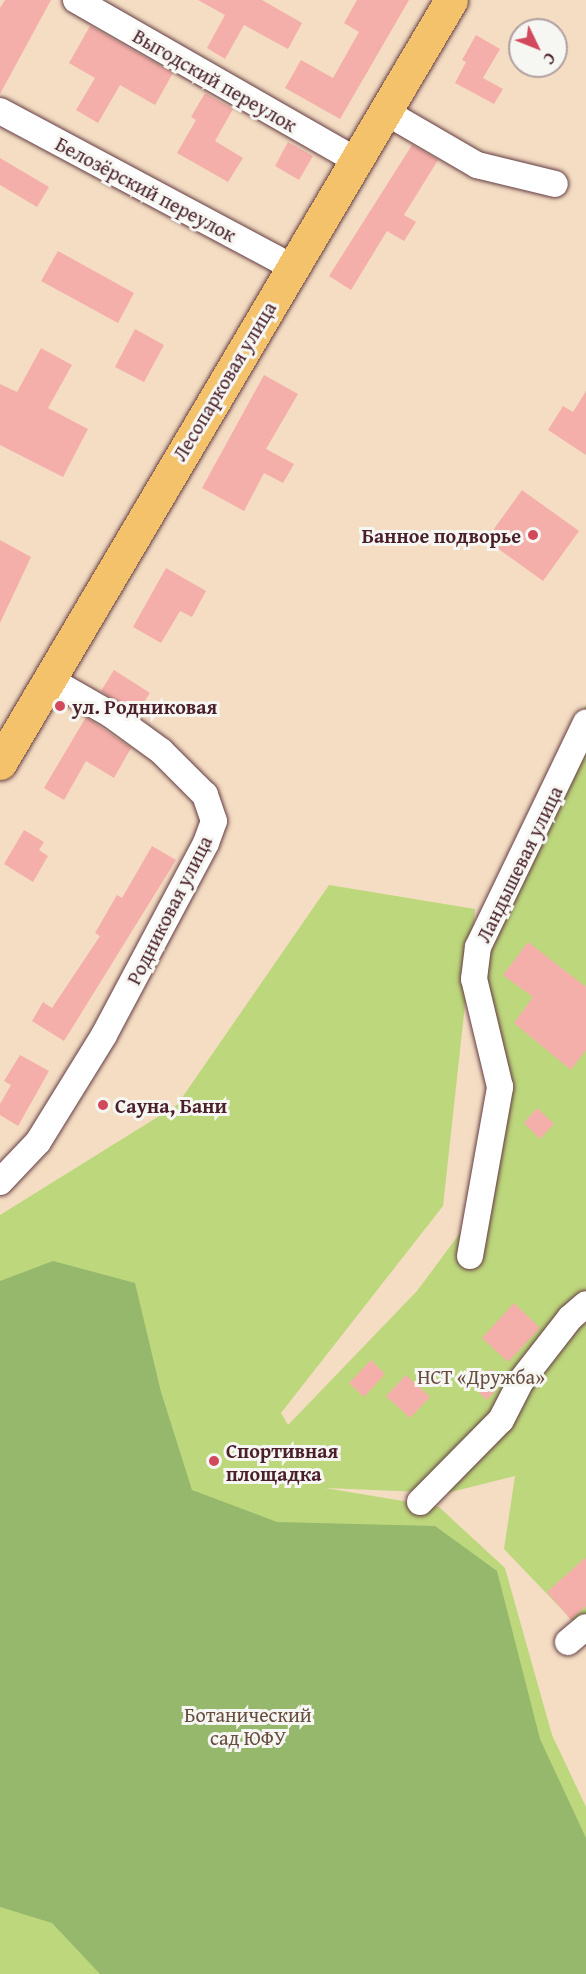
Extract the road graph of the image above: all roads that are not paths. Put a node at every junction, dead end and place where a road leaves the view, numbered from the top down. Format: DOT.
graph roads {
  1 [pos="76,0"];
  2 [pos="451,0"];
  3 [pos="0,111"];
  4 [pos="384,111"];
  5 [pos="355,160"];
  6 [pos="555,184"];
  7 [pos="292,267"];
  8 [pos="49,679"];
  9 [pos="586,723"];
  10 [pos="0,763"];
  11 [pos="0,1182"];
  12 [pos="470,1256"];
  13 [pos="586,1304"];
  14 [pos="420,1502"];
  1 -- 5 [label="street, Выгодский переулок"];
  2 -- 4 [label="main road, Лесопарковая улица"];
  3 -- 7 [label="street, Белозёрский переулок"];
  4 -- 5 [label="main road, Лесопарковая улица"];
  4 -- 6 [label="street"];
  5 -- 7 [label="main road, Лесопарковая улица"];
  7 -- 8 [label="main road, Лесопарковая улица"];
  8 -- 10 [label="main road, Лесопарковая улица"];
  8 -- 11 [label="street, Родниковая улица"];
  9 -- 12 [label="street, Ландышевая улица"];
  13 -- 14 [label="street"];
}
